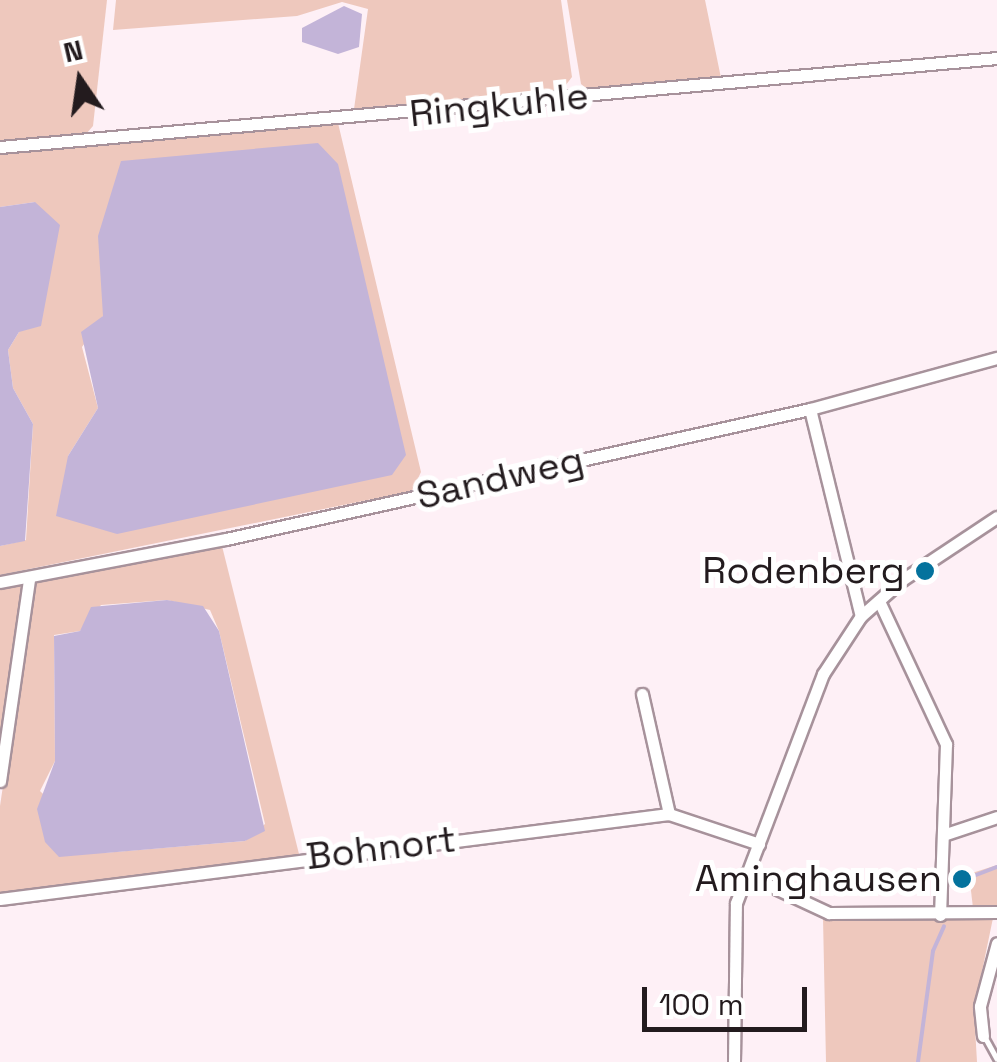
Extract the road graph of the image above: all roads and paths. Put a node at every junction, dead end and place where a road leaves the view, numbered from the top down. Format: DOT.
graph roads {
  1 [pos="997,58"];
  2 [pos="0,148"];
  3 [pos="997,358"];
  4 [pos="810,410"];
  5 [pos="997,517"];
  6 [pos="29,579"];
  7 [pos="0,582"];
  8 [pos="878,601"];
  9 [pos="862,616"];
  10 [pos="642,694"];
  11 [pos="0,782"];
  12 [pos="670,814"];
  13 [pos="997,817"];
  14 [pos="943,834"];
  15 [pos="759,844"];
  16 [pos="745,874"];
  17 [pos="0,899"];
  18 [pos="997,912"];
  19 [pos="940,915"];
  20 [pos="997,943"];
  21 [pos="983,1036"];
  22 [pos="997,1059"];
  23 [pos="734,1062"];
  1 -- 2 [label="street, Ringkuhle"];
  3 -- 4 [label="street, Sandweg"];
  4 -- 6 [label="street, Sandweg"];
  4 -- 9 [label="street"];
  5 -- 8 [label="street"];
  6 -- 7 [label="street, Sandweg"];
  6 -- 11 [label="street"];
  8 -- 9 [label="street"];
  8 -- 14 [label="street"];
  9 -- 15 [label="street"];
  10 -- 12 [label="street"];
  12 -- 15 [label="street, Bohnort"];
  12 -- 17 [label="street, Bohnort"];
  13 -- 14 [label="street"];
  14 -- 19 [label="street"];
  15 -- 16 [label="street"];
  16 -- 19 [label="street"];
  16 -- 23 [label="street"];
  18 -- 19 [label="street"];
  20 -- 21 [label="street"];
  21 -- 22 [label="lane"];
}
